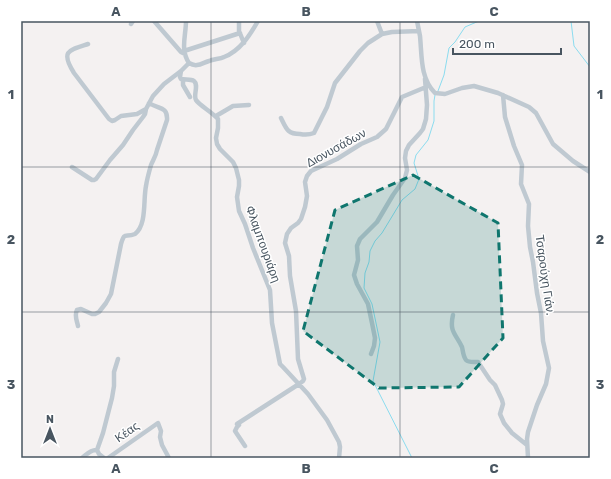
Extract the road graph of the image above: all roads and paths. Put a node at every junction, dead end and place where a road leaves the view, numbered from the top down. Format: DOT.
graph roads {
  1 [pos="154,21"];
  2 [pos="188,21"];
  3 [pos="239,21"];
  4 [pos="258,21"];
  5 [pos="377,21"];
  6 [pos="417,21"];
  7 [pos="419,31"];
  8 [pos="240,33"];
  9 [pos="382,34"];
  10 [pos="244,43"];
  11 [pos="88,44"];
  12 [pos="185,52"];
  13 [pos="189,63"];
  14 [pos="181,70"];
  15 [pos="425,79"];
  16 [pos="183,80"];
  17 [pos="426,87"];
  18 [pos="503,95"];
  19 [pos="190,97"];
  20 [pos="149,103"];
  21 [pos="249,105"];
  22 [pos="146,109"];
  23 [pos="216,116"];
  24 [pos="281,118"];
  25 [pos="72,167"];
  26 [pos="590,172"];
  27 [pos="453,315"];
  28 [pos="78,326"];
  29 [pos="371,354"];
  30 [pos="118,359"];
  31 [pos="299,384"];
  32 [pos="527,445"];
  33 [pos="245,446"];
  34 [pos="97,450"];
  35 [pos="82,458"];
  36 [pos="104,458"];
  37 [pos="108,458"];
  38 [pos="169,458"];
  39 [pos="339,458"];
  40 [pos="528,458"];
  1 -- 12 [label="street"];
  2 -- 12 [label="street"];
  3 -- 8 [label="street"];
  4 -- 10 [label="street"];
  5 -- 9 [label="street"];
  6 -- 7 [label="street"];
  7 -- 9 [label="street"];
  7 -- 15 [label="street"];
  8 -- 10 [label="street"];
  8 -- 12 [label="street"];
  9 -- 24 [label="street"];
  10 -- 13 [label="street"];
  11 -- 22 [label="street"];
  12 -- 13 [label="street"];
  13 -- 14 [label="street"];
  14 -- 16 [label="street"];
  14 -- 20 [label="street"];
  15 -- 17 [label="street"];
  15 -- 18 [label="street"];
  16 -- 19 [label="street"];
  16 -- 23 [label="street"];
  17 -- 29 [label="street"];
  17 -- 31 [label="street, Διονυσάδων"];
  18 -- 26 [label="street"];
  18 -- 32 [label="street, Τσαρούχη Γιάν."];
  20 -- 22 [label="street"];
  20 -- 28 [label="street"];
  21 -- 23 [label="street"];
  22 -- 25 [label="street"];
  23 -- 31 [label="street, Φλαμπουριάρη"];
  27 -- 32 [label="street"];
  30 -- 34 [label="street"];
  31 -- 33 [label="street"];
  31 -- 39 [label="street, Φλαμπουριάρη"];
  32 -- 40 [label="street, Τσαρούχη Γιάν."];
  34 -- 35 [label="street"];
  34 -- 36 [label="street"];
  37 -- 38 [label="street, Κέας"];
}
